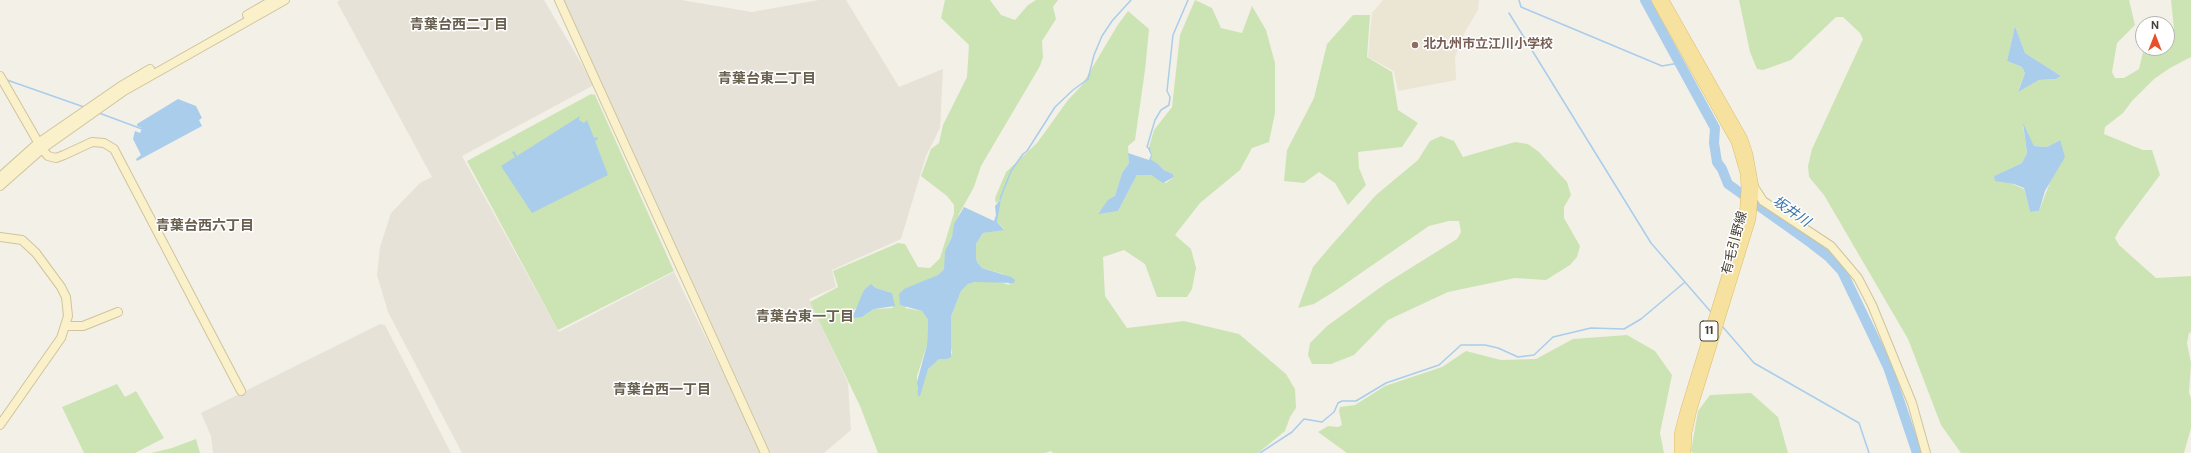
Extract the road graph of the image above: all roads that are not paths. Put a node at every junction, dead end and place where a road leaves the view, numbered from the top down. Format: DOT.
graph roads {
  1 [pos="273,0"];
  2 [pos="285,0"];
  3 [pos="559,0"];
  4 [pos="1656,0"];
  5 [pos="1664,0"];
  6 [pos="0,76"];
  7 [pos="40,146"];
  8 [pos="0,177"];
  9 [pos="0,186"];
  10 [pos="1751,189"];
  11 [pos="1749,211"];
  12 [pos="0,236"];
  13 [pos="118,312"];
  14 [pos="66,326"];
  15 [pos="241,391"];
  16 [pos="0,425"];
  17 [pos="765,453"];
  18 [pos="1678,453"];
  19 [pos="1686,453"];
  20 [pos="1926,453"];
  1 -- 7 [label="street"];
  2 -- 7 [label="street"];
  3 -- 17 [label="street"];
  4 -- 10 [label="main road, 有毛引野線 / 11"];
  5 -- 10 [label="main road, 有毛引野線 / 11"];
  6 -- 7 [label="street"];
  7 -- 8 [label="street"];
  7 -- 9 [label="street"];
  7 -- 15 [label="street"];
  10 -- 11 [label="main road, 有毛引野線 / 11"];
  10 -- 20 [label="street"];
  11 -- 18 [label="main road, 有毛引野線 / 11"];
  11 -- 19 [label="main road, 有毛引野線 / 11"];
  12 -- 14 [label="street"];
  13 -- 14 [label="street"];
  14 -- 16 [label="street"];
}
